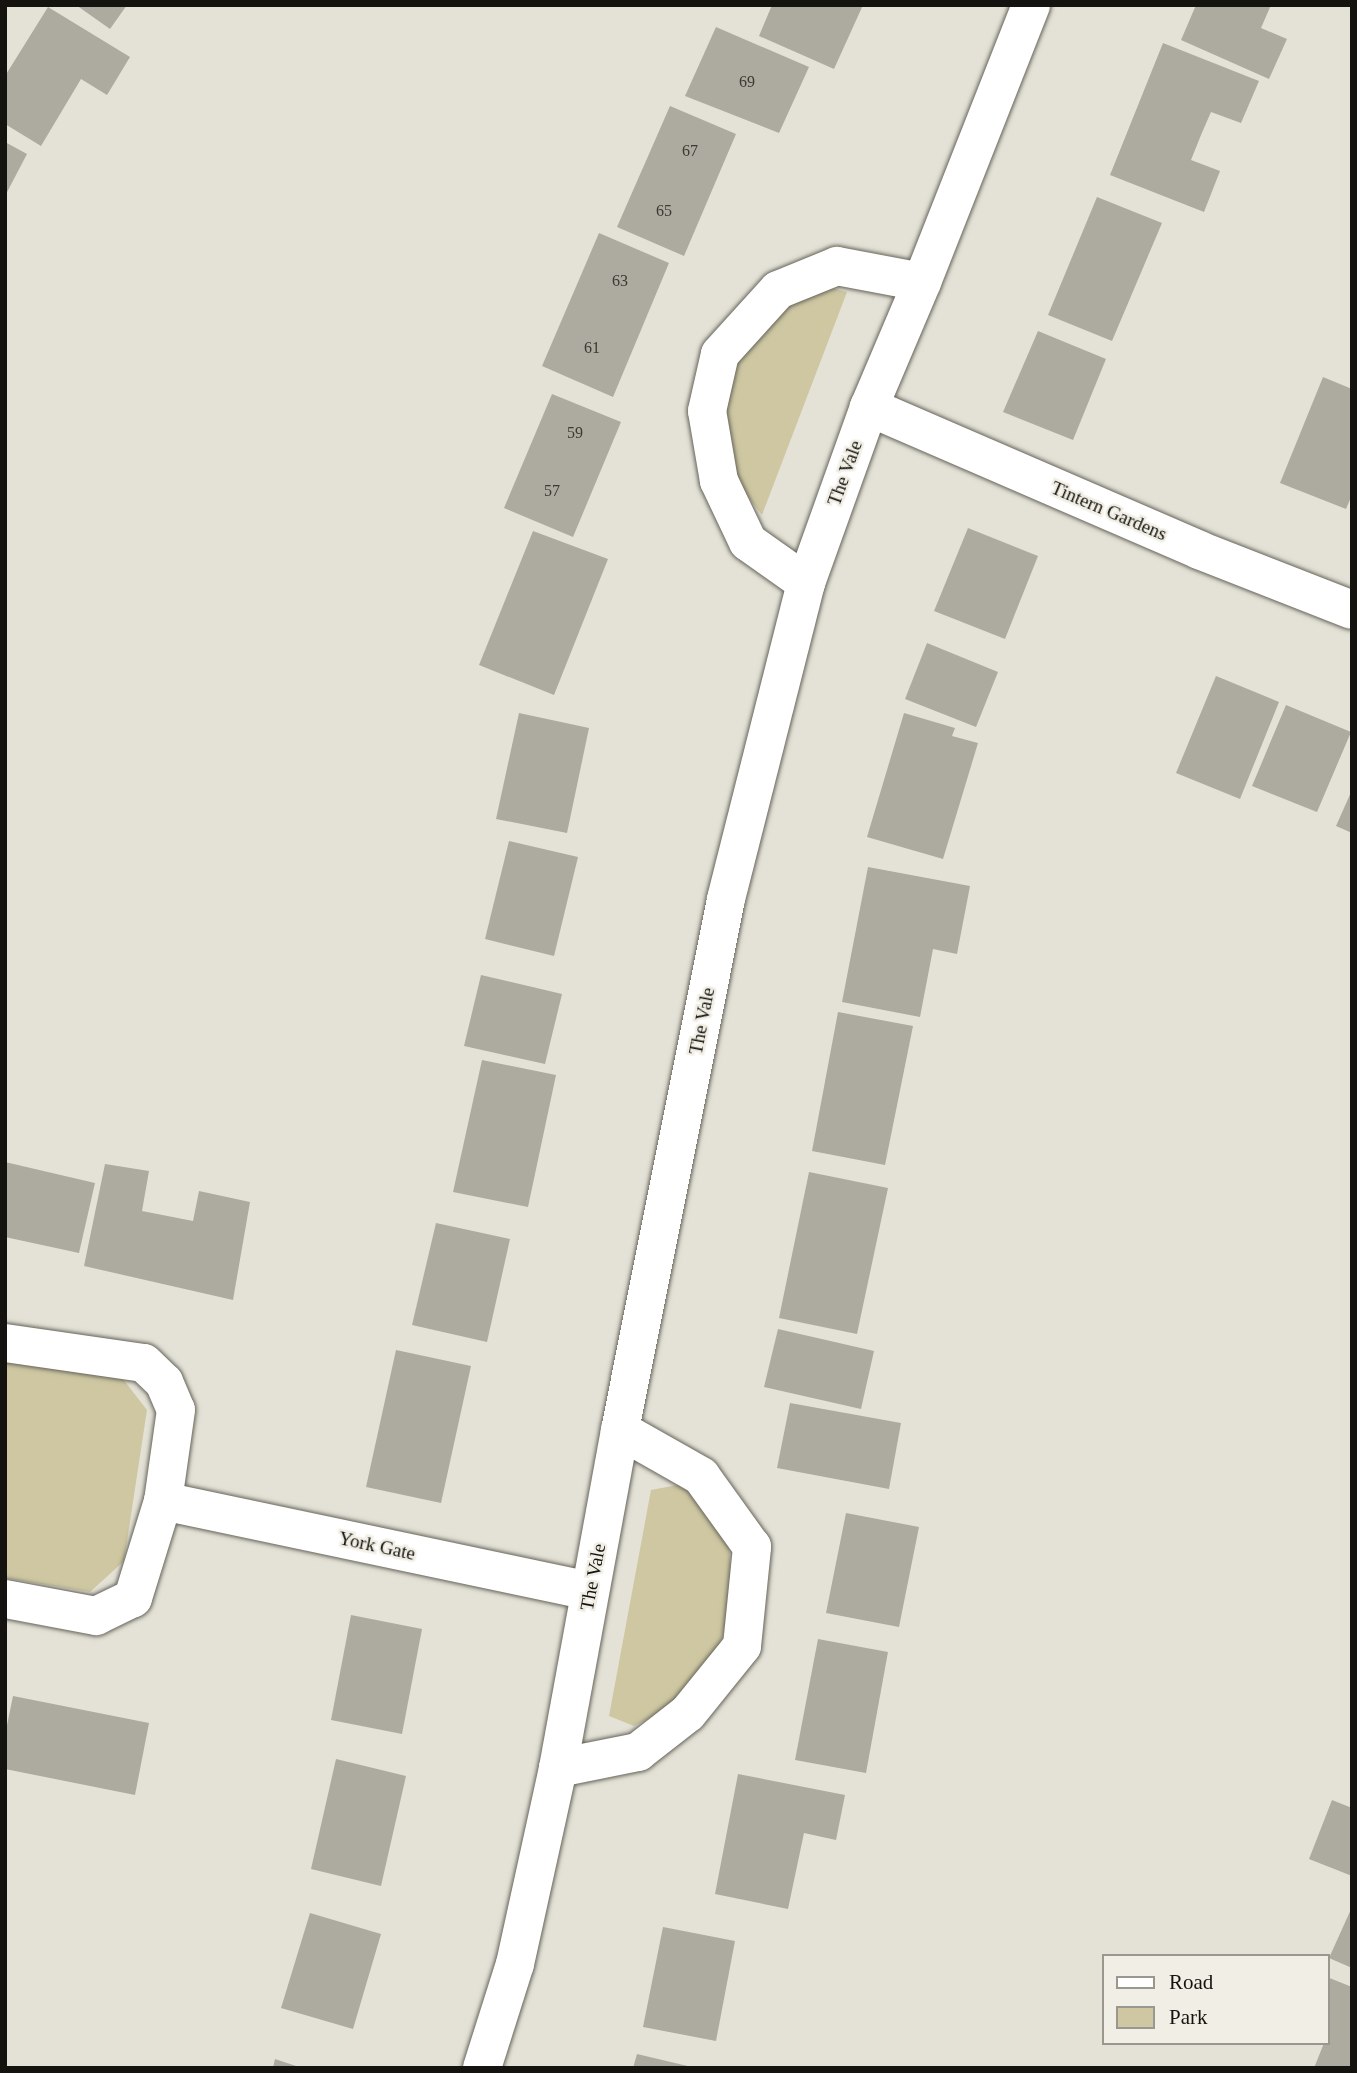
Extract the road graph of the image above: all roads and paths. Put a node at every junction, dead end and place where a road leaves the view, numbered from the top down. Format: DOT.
graph roads {
  1 [pos="1031,5"];
  2 [pos="922,282"];
  3 [pos="869,407"];
  4 [pos="806,583"];
  5 [pos="1352,610"];
  6 [pos="5,1343"];
  7 [pos="620,1430"];
  8 [pos="163,1501"];
  9 [pos="590,1591"];
  10 [pos="5,1599"];
  11 [pos="558,1768"];
  12 [pos="482,2068"];
  1 -- 2 [label="street, The Vale"];
  2 -- 3 [label="street, The Vale"];
  2 -- 4 [label="street"];
  3 -- 4 [label="street, The Vale"];
  3 -- 5 [label="street, Tintern Gardens"];
  4 -- 7 [label="street, The Vale"];
  6 -- 8 [label="street"];
  7 -- 9 [label="street, The Vale"];
  7 -- 11 [label="street"];
  8 -- 9 [label="street, York Gate"];
  8 -- 10 [label="street"];
  9 -- 11 [label="street, The Vale"];
  11 -- 12 [label="street, The Vale"];
}
